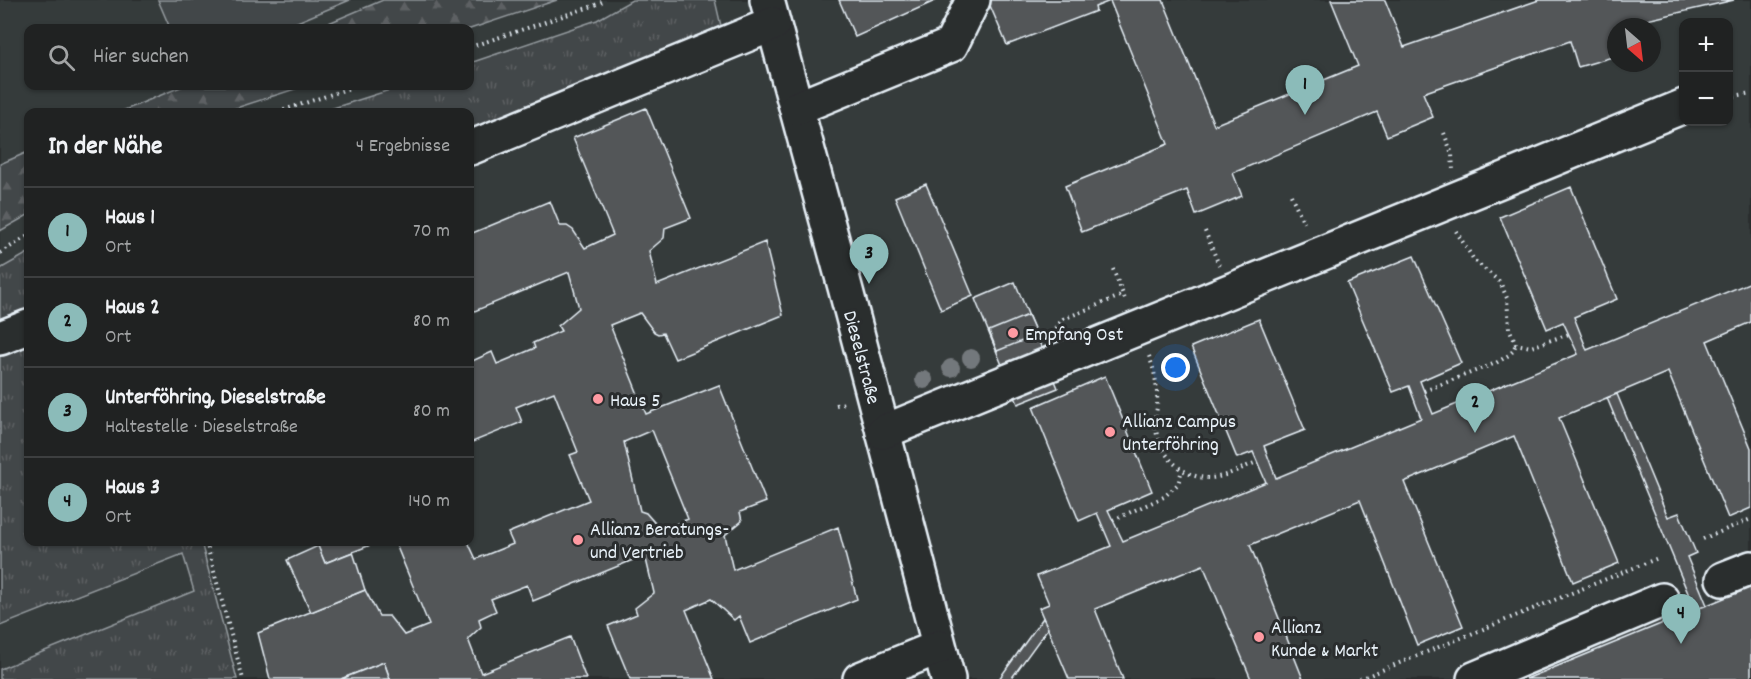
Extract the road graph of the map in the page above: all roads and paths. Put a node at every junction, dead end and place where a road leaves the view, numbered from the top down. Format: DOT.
graph roads {
  1 [pos="606,0"];
  2 [pos="973,0"];
  3 [pos="770,12"];
  4 [pos="474,46"];
  5 [pos="344,90"];
  6 [pos="1751,93"];
  7 [pos="1733,96"];
  8 [pos="290,108"];
  9 [pos="797,108"];
  10 [pos="1679,108"];
  11 [pos="1444,133"];
  12 [pos="474,146"];
  13 [pos="1291,195"];
  14 [pos="1450,201"];
  15 [pos="1304,223"];
  16 [pos="1205,231"];
  17 [pos="24,238"];
  18 [pos="0,252"];
  19 [pos="1113,269"];
  20 [pos="1229,290"];
  21 [pos="1137,327"];
  22 [pos="24,329"];
  23 [pos="1569,333"];
  24 [pos="0,338"];
  25 [pos="1516,344"];
  26 [pos="1424,391"];
  27 [pos="883,432"];
  28 [pos="1257,462"];
  29 [pos="1182,470"];
  30 [pos="1751,519"];
  31 [pos="1113,520"];
  32 [pos="1702,539"];
  33 [pos="207,546"];
  34 [pos="1658,558"];
  35 [pos="1662,600"];
  36 [pos="939,647"];
  37 [pos="243,679"];
  38 [pos="861,679"];
  39 [pos="948,679"];
  40 [pos="1360,679"];
  41 [pos="1474,679"];
  1 -- 4 [label="path"];
  2 -- 9 [label="street"];
  3 -- 9 [label="street, Dieselstraße"];
  3 -- 12 [label="street"];
  5 -- 8 [label="path"];
  6 -- 7 [label="path"];
  9 -- 27 [label="street, Dieselstraße"];
  10 -- 14 [label="street"];
  11 -- 14 [label="path"];
  13 -- 15 [label="path"];
  14 -- 20 [label="street"];
  14 -- 25 [label="path"];
  16 -- 20 [label="path"];
  17 -- 18 [label="path"];
  19 -- 21 [label="path"];
  20 -- 21 [label="street"];
  21 -- 27 [label="street"];
  21 -- 29 [label="path"];
  22 -- 24 [label="street"];
  23 -- 25 [label="path"];
  25 -- 26 [label="path"];
  27 -- 36 [label="street, Dieselstraße"];
  28 -- 29 [label="path"];
  29 -- 31 [label="path"];
  30 -- 32 [label="path"];
  33 -- 37 [label="path"];
  34 -- 40 [label="path"];
  35 -- 41 [label="street"];
  36 -- 38 [label="street"];
  36 -- 39 [label="street, Dieselstraße"];
}
